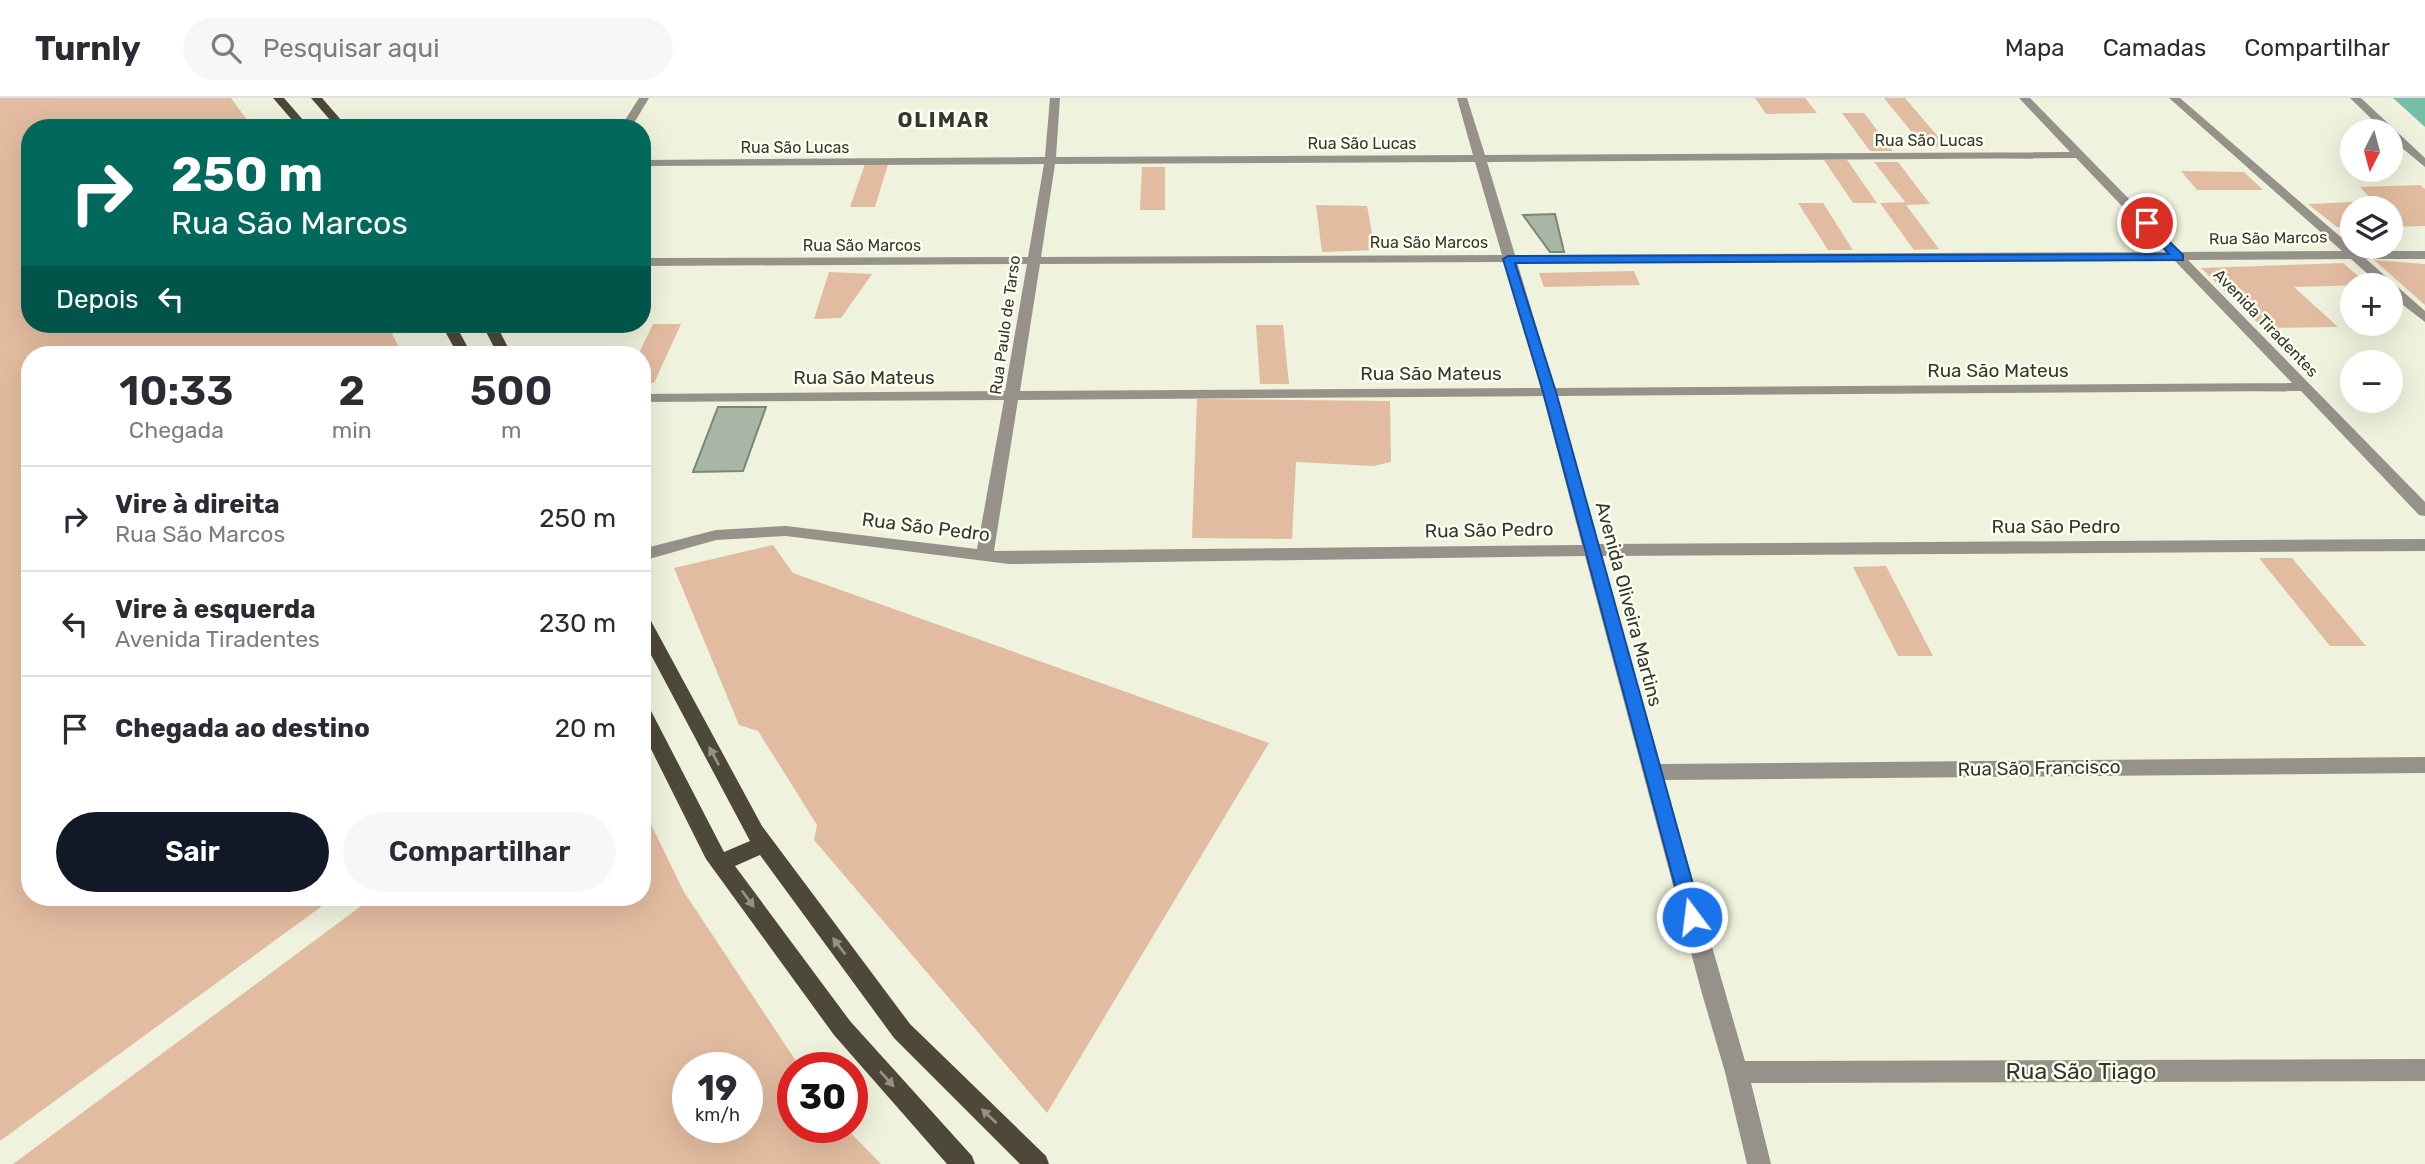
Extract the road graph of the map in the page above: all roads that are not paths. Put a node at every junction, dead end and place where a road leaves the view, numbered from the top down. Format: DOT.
graph roads {
  1 [pos="278,98"];
  2 [pos="316,98"];
  3 [pos="644,98"];
  4 [pos="1055,98"];
  5 [pos="1462,98"];
  6 [pos="2024,98"];
  7 [pos="2174,98"];
  8 [pos="2355,98"];
  9 [pos="297,119"];
  10 [pos="335,119"];
  11 [pos="631,119"];
  12 [pos="2377,119"];
  13 [pos="2403,143"];
  14 [pos="2081,155"];
  15 [pos="1481,158"];
  16 [pos="1050,161"];
  17 [pos="651,163"];
  18 [pos="2425,164"];
  19 [pos="2340,244"];
  20 [pos="2340,255"];
  21 [pos="2403,255"];
  22 [pos="2425,255"];
  23 [pos="2179,257"];
  24 [pos="1508,259"];
  25 [pos="2358,259"];
  26 [pos="651,262"];
  27 [pos="1031,262"];
  28 [pos="2373,273"];
  29 [pos="2403,299"];
  30 [pos="2425,318"];
  31 [pos="2304,387"];
  32 [pos="1549,392"];
  33 [pos="1013,395"];
  34 [pos="651,398"];
  35 [pos="2425,512"];
  36 [pos="2425,545"];
  37 [pos="1592,550"];
  38 [pos="651,553"];
  39 [pos="982,554"];
  40 [pos="651,638"];
  41 [pos="651,729"];
  42 [pos="2425,765"];
  43 [pos="1653,772"];
  44 [pos="763,843"];
  45 [pos="721,862"];
  46 [pos="2425,1070"];
  47 [pos="1737,1072"];
  48 [pos="963,1164"];
  49 [pos="1037,1164"];
  50 [pos="1759,1164"];
  1 -- 9 [label="main road"];
  2 -- 10 [label="main road"];
  3 -- 11 [label="street"];
  4 -- 16 [label="street, Rua Paulo de Tarso"];
  5 -- 15 [label="street, Avenida Oliveira Martins"];
  6 -- 14 [label="street, Avenida Tiradentes"];
  7 -- 19 [label="street"];
  8 -- 12 [label="street"];
  13 -- 18 [label="street"];
  14 -- 15 [label="street, Rua São Lucas"];
  14 -- 23 [label="street, Avenida Tiradentes"];
  15 -- 16 [label="street, Rua São Lucas"];
  15 -- 24 [label="street, Avenida Oliveira Martins"];
  16 -- 17 [label="street, Rua São Lucas"];
  16 -- 27 [label="street, Rua Paulo de Tarso"];
  20 -- 23 [label="street, Rua São Marcos"];
  21 -- 22 [label="street, Rua São Marcos"];
  23 -- 24 [label="street, Rua São Marcos"];
  23 -- 31 [label="street, Avenida Tiradentes"];
  24 -- 27 [label="street, Rua São Marcos"];
  24 -- 32 [label="street, Avenida Oliveira Martins"];
  25 -- 28 [label="street"];
  26 -- 27 [label="street, Rua São Marcos"];
  27 -- 33 [label="street, Rua Paulo de Tarso"];
  29 -- 30 [label="street"];
  31 -- 32 [label="street, Rua São Mateus"];
  31 -- 35 [label="street, Avenida Tiradentes"];
  32 -- 33 [label="street, Rua São Mateus"];
  32 -- 37 [label="street, Avenida Oliveira Martins"];
  33 -- 34 [label="street, Rua São Mateus"];
  33 -- 39 [label="street, Rua Paulo de Tarso"];
  36 -- 37 [label="street, Rua São Pedro"];
  37 -- 39 [label="street, Rua São Pedro"];
  37 -- 43 [label="street, Avenida Oliveira Martins"];
  38 -- 39 [label="street, Rua São Pedro"];
  44 -- 40 [label="main road, one-way"];
  41 -- 45 [label="main road"];
  42 -- 43 [label="street, Rua São Francisco"];
  43 -- 47 [label="street, Avenida Oliveira Martins"];
  44 -- 45 [label="main road"];
  49 -- 44 [label="main road, one-way"];
  45 -- 48 [label="main road, one-way"];
  46 -- 47 [label="street, Rua São Tiago"];
  47 -- 50 [label="street, Avenida Oliveira Martins"];
}
